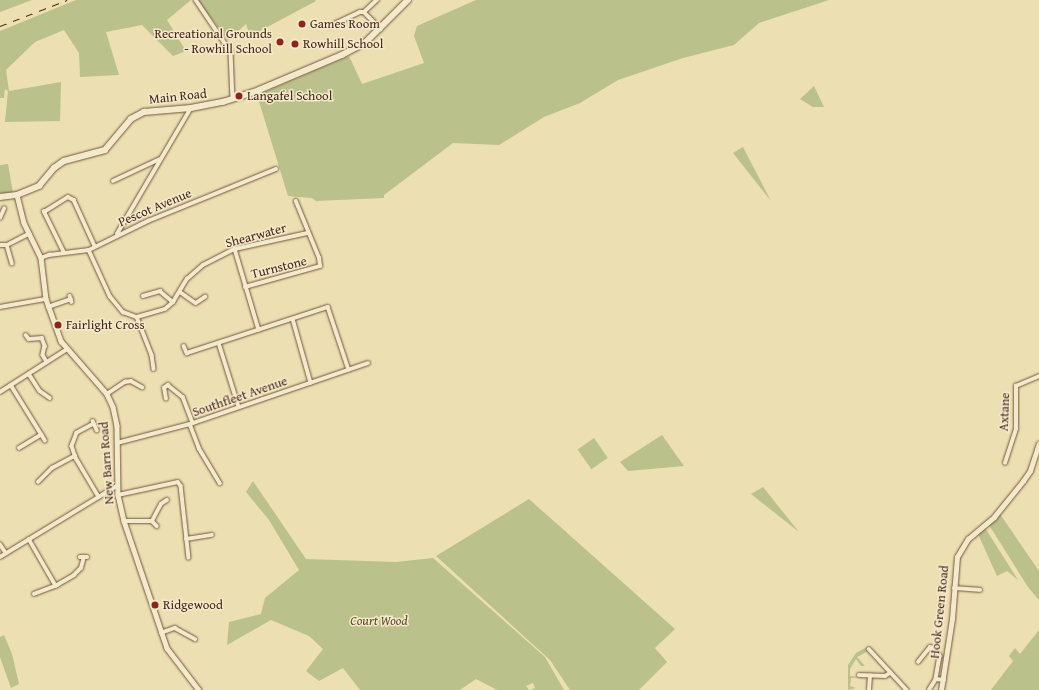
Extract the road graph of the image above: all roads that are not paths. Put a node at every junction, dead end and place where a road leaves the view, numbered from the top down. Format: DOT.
graph roads {
  1 [pos="196,0"];
  2 [pos="377,0"];
  3 [pos="408,0"];
  4 [pos="364,12"];
  5 [pos="330,26"];
  6 [pos="381,29"];
  7 [pos="233,99"];
  8 [pos="191,108"];
  9 [pos="161,159"];
  10 [pos="276,169"];
  11 [pos="113,181"];
  12 [pos="17,195"];
  13 [pos="0,197"];
  14 [pos="296,202"];
  15 [pos="4,209"];
  16 [pos="0,218"];
  17 [pos="308,233"];
  18 [pos="29,234"];
  19 [pos="116,235"];
  20 [pos="0,245"];
  21 [pos="7,245"];
  22 [pos="95,246"];
  23 [pos="235,249"];
  24 [pos="89,250"];
  25 [pos="64,253"];
  26 [pos="41,258"];
  27 [pos="12,263"];
  28 [pos="245,287"];
  29 [pos="180,292"];
  30 [pos="143,296"];
  31 [pos="205,296"];
  32 [pos="46,299"];
  33 [pos="71,299"];
  34 [pos="173,302"];
  35 [pos="0,307"];
  36 [pos="48,307"];
  37 [pos="137,317"];
  38 [pos="293,319"];
  39 [pos="259,330"];
  40 [pos="26,335"];
  41 [pos="219,343"];
  42 [pos="184,346"];
  43 [pos="66,350"];
  44 [pos="47,362"];
  45 [pos="368,363"];
  46 [pos="154,369"];
  47 [pos="349,370"];
  48 [pos="29,374"];
  49 [pos="1039,376"];
  50 [pos="311,383"];
  51 [pos="11,386"];
  52 [pos="135,389"];
  53 [pos="0,392"];
  54 [pos="107,394"];
  55 [pos="50,398"];
  56 [pos="166,399"];
  57 [pos="240,407"];
  58 [pos="191,424"];
  59 [pos="97,430"];
  60 [pos="41,435"];
  61 [pos="45,440"];
  62 [pos="117,443"];
  63 [pos="1039,444"];
  64 [pos="19,448"];
  65 [pos="75,456"];
  66 [pos="1005,463"];
  67 [pos="38,482"];
  68 [pos="220,483"];
  69 [pos="117,486"];
  70 [pos="118,494"];
  71 [pos="98,497"];
  72 [pos="167,500"];
  73 [pos="124,521"];
  74 [pos="152,521"];
  75 [pos="157,526"];
  76 [pos="212,535"];
  77 [pos="186,538"];
  78 [pos="28,539"];
  79 [pos="0,544"];
  80 [pos="6,553"];
  81 [pos="83,556"];
  82 [pos="0,557"];
  83 [pos="189,558"];
  84 [pos="56,586"];
  85 [pos="954,588"];
  86 [pos="980,590"];
  87 [pos="34,594"];
  88 [pos="161,633"];
  89 [pos="195,639"];
  90 [pos="870,649"];
  91 [pos="918,662"];
  92 [pos="890,673"];
  93 [pos="859,675"];
  94 [pos="870,676"];
  95 [pos="936,679"];
  96 [pos="944,680"];
  97 [pos="199,690"];
  98 [pos="869,690"];
  99 [pos="907,690"];
  100 [pos="929,690"];
  101 [pos="941,690"];
  1 -- 7 [label="street"];
  2 -- 4 [label="street"];
  3 -- 6 [label="main road, Main Road"];
  4 -- 5 [label="street"];
  4 -- 6 [label="street"];
  6 -- 7 [label="main road, Main Road"];
  7 -- 8 [label="main road, Main Road"];
  8 -- 9 [label="street"];
  8 -- 12 [label="main road, Main Road"];
  9 -- 11 [label="street"];
  9 -- 19 [label="street"];
  10 -- 19 [label="street, Pescot Avenue"];
  12 -- 13 [label="main road, Main Road"];
  12 -- 18 [label="street, New Barn Road"];
  14 -- 17 [label="street, Turnstone"];
  15 -- 16 [label="street"];
  17 -- 23 [label="street, Shearwater"];
  17 -- 28 [label="street, Turnstone"];
  18 -- 21 [label="street"];
  18 -- 26 [label="street, New Barn Road"];
  19 -- 22 [label="street, Pescot Avenue"];
  20 -- 21 [label="street"];
  21 -- 27 [label="street"];
  22 -- 24 [label="street, Pescot Avenue"];
  22 -- 25 [label="street"];
  23 -- 28 [label="street"];
  23 -- 29 [label="street, Shearwater"];
  24 -- 25 [label="street, Pescot Avenue"];
  24 -- 37 [label="street"];
  25 -- 26 [label="street, Pescot Avenue"];
  26 -- 32 [label="street, New Barn Road"];
  28 -- 39 [label="street"];
  29 -- 31 [label="street"];
  29 -- 34 [label="street, Shearwater"];
  30 -- 34 [label="street"];
  32 -- 35 [label="street"];
  32 -- 36 [label="street, New Barn Road"];
  33 -- 36 [label="street"];
  34 -- 37 [label="street, Shearwater"];
  36 -- 43 [label="street, New Barn Road"];
  37 -- 46 [label="street"];
  38 -- 39 [label="street"];
  38 -- 47 [label="street"];
  38 -- 50 [label="street"];
  39 -- 41 [label="street"];
  40 -- 44 [label="street"];
  41 -- 42 [label="street"];
  41 -- 57 [label="street"];
  43 -- 44 [label="street"];
  43 -- 54 [label="street, New Barn Road"];
  44 -- 48 [label="street"];
  45 -- 47 [label="street, Southfleet Avenue"];
  47 -- 50 [label="street, Southfleet Avenue"];
  48 -- 51 [label="street"];
  48 -- 55 [label="street"];
  49 -- 66 [label="street, Axtane"];
  50 -- 57 [label="street, Southfleet Avenue"];
  51 -- 53 [label="street"];
  51 -- 60 [label="street"];
  52 -- 54 [label="street"];
  54 -- 62 [label="street, New Barn Road"];
  56 -- 58 [label="street"];
  57 -- 58 [label="street, Southfleet Avenue"];
  58 -- 62 [label="street, Southfleet Avenue"];
  58 -- 68 [label="street"];
  59 -- 65 [label="street"];
  60 -- 61 [label="street"];
  60 -- 64 [label="street"];
  62 -- 69 [label="street, New Barn Road"];
  63 -- 85 [label="street, Hook Green Road"];
  65 -- 67 [label="street"];
  65 -- 71 [label="street"];
  69 -- 70 [label="street, New Barn Road"];
  69 -- 71 [label="street"];
  70 -- 73 [label="street, New Barn Road"];
  70 -- 77 [label="street"];
  71 -- 78 [label="street"];
  72 -- 74 [label="street"];
  73 -- 74 [label="street"];
  73 -- 88 [label="street, New Barn Road"];
  74 -- 75 [label="street"];
  76 -- 77 [label="street"];
  77 -- 83 [label="street"];
  78 -- 80 [label="street"];
  78 -- 84 [label="street"];
  79 -- 80 [label="street"];
  80 -- 82 [label="street"];
  81 -- 84 [label="street"];
  84 -- 87 [label="street"];
  85 -- 86 [label="street"];
  85 -- 96 [label="street, Hook Green Road"];
  88 -- 89 [label="street"];
  88 -- 97 [label="street, New Barn Road"];
  90 -- 92 [label="street"];
  91 -- 95 [label="street"];
  92 -- 94 [label="street"];
  92 -- 99 [label="street"];
  93 -- 94 [label="street"];
  94 -- 98 [label="street"];
  95 -- 96 [label="street"];
  95 -- 100 [label="street"];
  96 -- 101 [label="street, Hook Green Road"];
}
